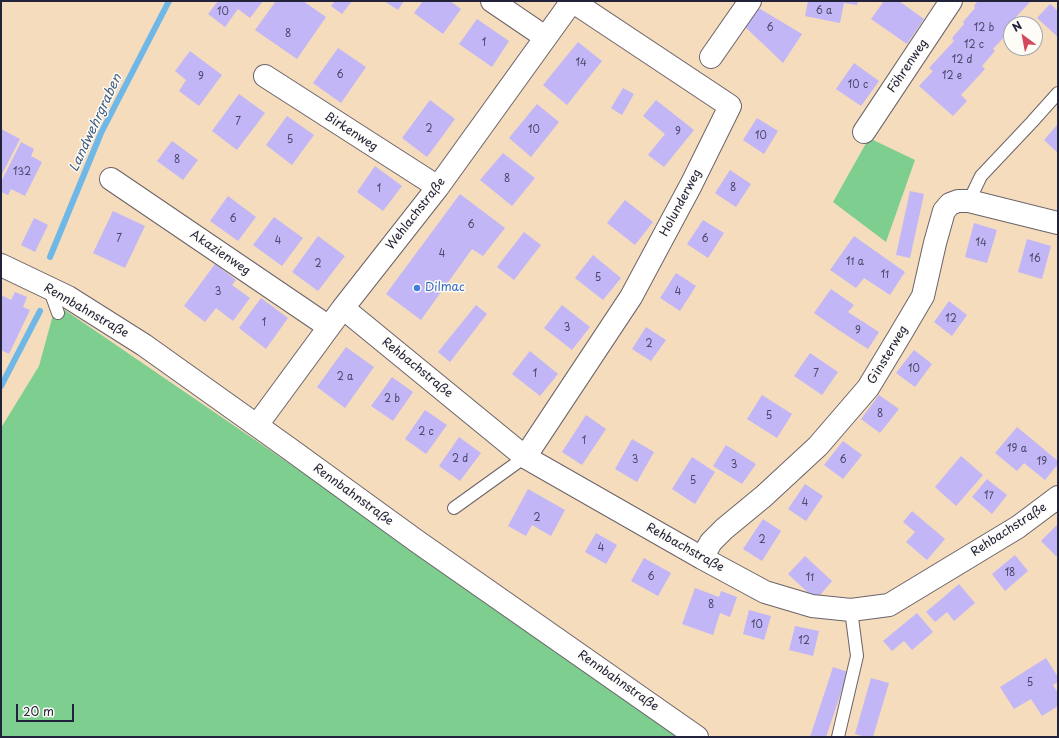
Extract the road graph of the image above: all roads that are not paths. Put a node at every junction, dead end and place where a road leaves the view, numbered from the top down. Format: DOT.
graph roads {
  1 [pos="492,1"];
  2 [pos="572,1"];
  3 [pos="750,1"];
  4 [pos="951,1"];
  5 [pos="545,37"];
  6 [pos="710,57"];
  7 [pos="266,76"];
  8 [pos="1058,93"];
  9 [pos="864,132"];
  10 [pos="111,179"];
  11 [pos="438,187"];
  12 [pos="969,201"];
  13 [pos="1058,223"];
  14 [pos="1,265"];
  15 [pos="49,288"];
  16 [pos="343,308"];
  17 [pos="58,313"];
  18 [pos="329,327"];
  19 [pos="257,425"];
  20 [pos="525,457"];
  21 [pos="1058,497"];
  22 [pos="454,508"];
  23 [pos="702,558"];
  24 [pos="851,610"];
  25 [pos="697,737"];
  26 [pos="838,737"];
  1 -- 5 [label="street"];
  2 -- 5 [label="street, Wehlachstraße"];
  2 -- 20 [label="street, Holunderweg"];
  3 -- 6 [label="street"];
  4 -- 9 [label="street, Föhrenweg"];
  5 -- 11 [label="street, Wehlachstraße"];
  7 -- 11 [label="street, Birkenweg"];
  8 -- 12 [label="lane"];
  10 -- 18 [label="street, Akazienweg"];
  11 -- 16 [label="street, Wehlachstraße"];
  12 -- 13 [label="street, Ginsterweg"];
  12 -- 23 [label="street, Ginsterweg"];
  14 -- 15 [label="street, Rennbahnstraße"];
  15 -- 17 [label="lane"];
  15 -- 19 [label="street, Rennbahnstraße"];
  16 -- 18 [label="street, Wehlachstraße"];
  16 -- 20 [label="street, Rehbachstraße"];
  18 -- 19 [label="street, Wehlachstraße"];
  19 -- 25 [label="street, Rennbahnstraße"];
  20 -- 22 [label="lane"];
  20 -- 23 [label="street, Rehbachstraße"];
  21 -- 24 [label="street, Rehbachstraße"];
  23 -- 24 [label="street, Rehbachstraße"];
  24 -- 26 [label="lane"];
}
